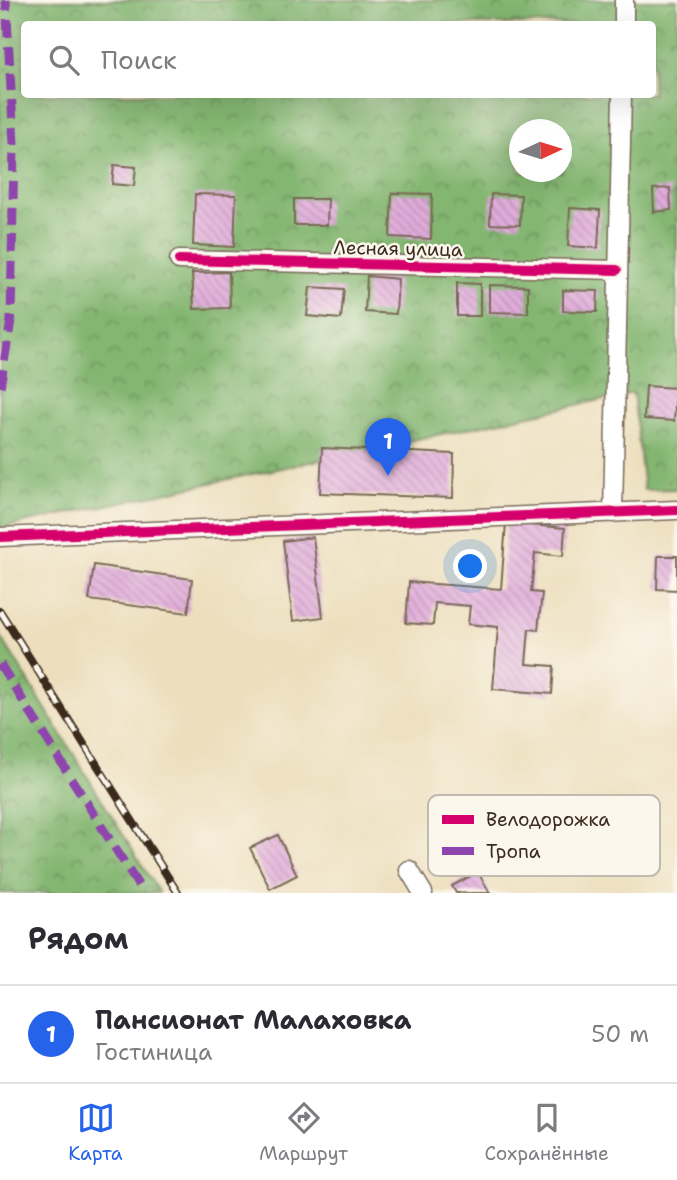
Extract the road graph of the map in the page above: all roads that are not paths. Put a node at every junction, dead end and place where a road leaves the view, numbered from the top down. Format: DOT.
graph roads {
  1 [pos="624,0"];
  2 [pos="624,21"];
  3 [pos="622,98"];
  4 [pos="179,260"];
  5 [pos="617,270"];
  6 [pos="677,510"];
  7 [pos="613,513"];
  8 [pos="0,537"];
  9 [pos="409,870"];
  10 [pos="423,893"];
  1 -- 2 [label="street"];
  3 -- 5 [label="street"];
  4 -- 5 [label="street, Лесная улица"];
  5 -- 7 [label="street"];
  6 -- 7 [label="street"];
  7 -- 8 [label="street"];
  9 -- 10 [label="street"];
}
